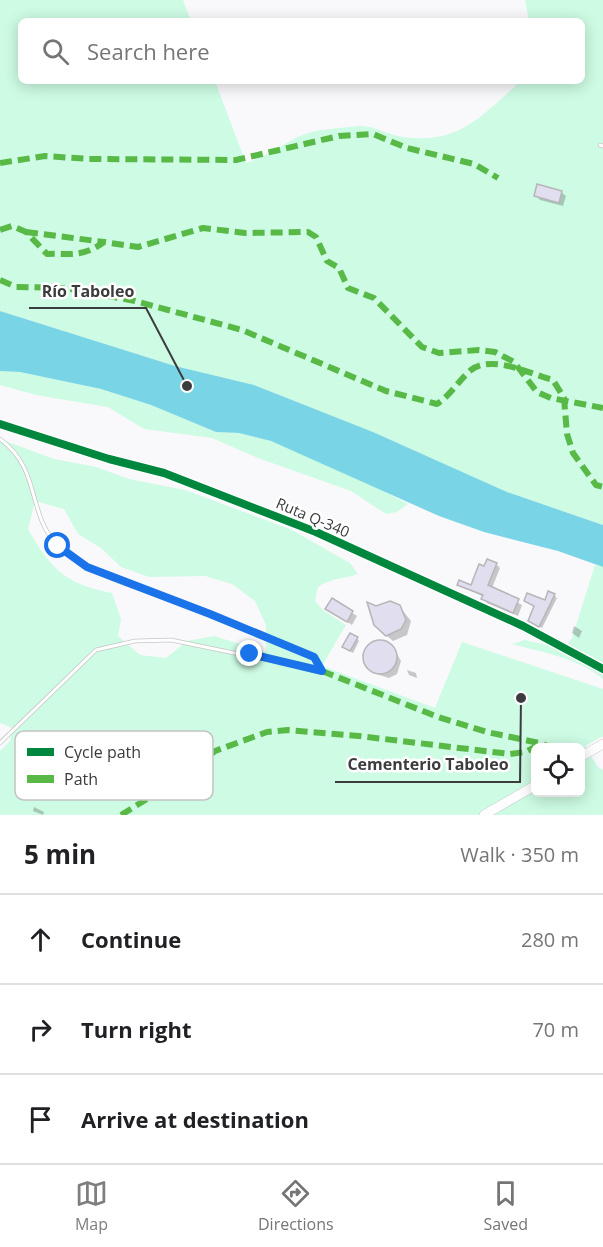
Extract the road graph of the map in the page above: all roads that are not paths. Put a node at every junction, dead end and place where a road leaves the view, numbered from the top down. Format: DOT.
graph roads {
  1 [pos="0,424"];
  2 [pos="0,439"];
  3 [pos="603,669"];
  4 [pos="0,742"];
  5 [pos="603,744"];
  6 [pos="585,754"];
  7 [pos="531,788"];
  8 [pos="484,815"];
  1 -- 3 [label="street, Ruta Q-340"];
  2 -- 4 [label="lane"];
  5 -- 6 [label="street"];
  7 -- 8 [label="street"];
}
